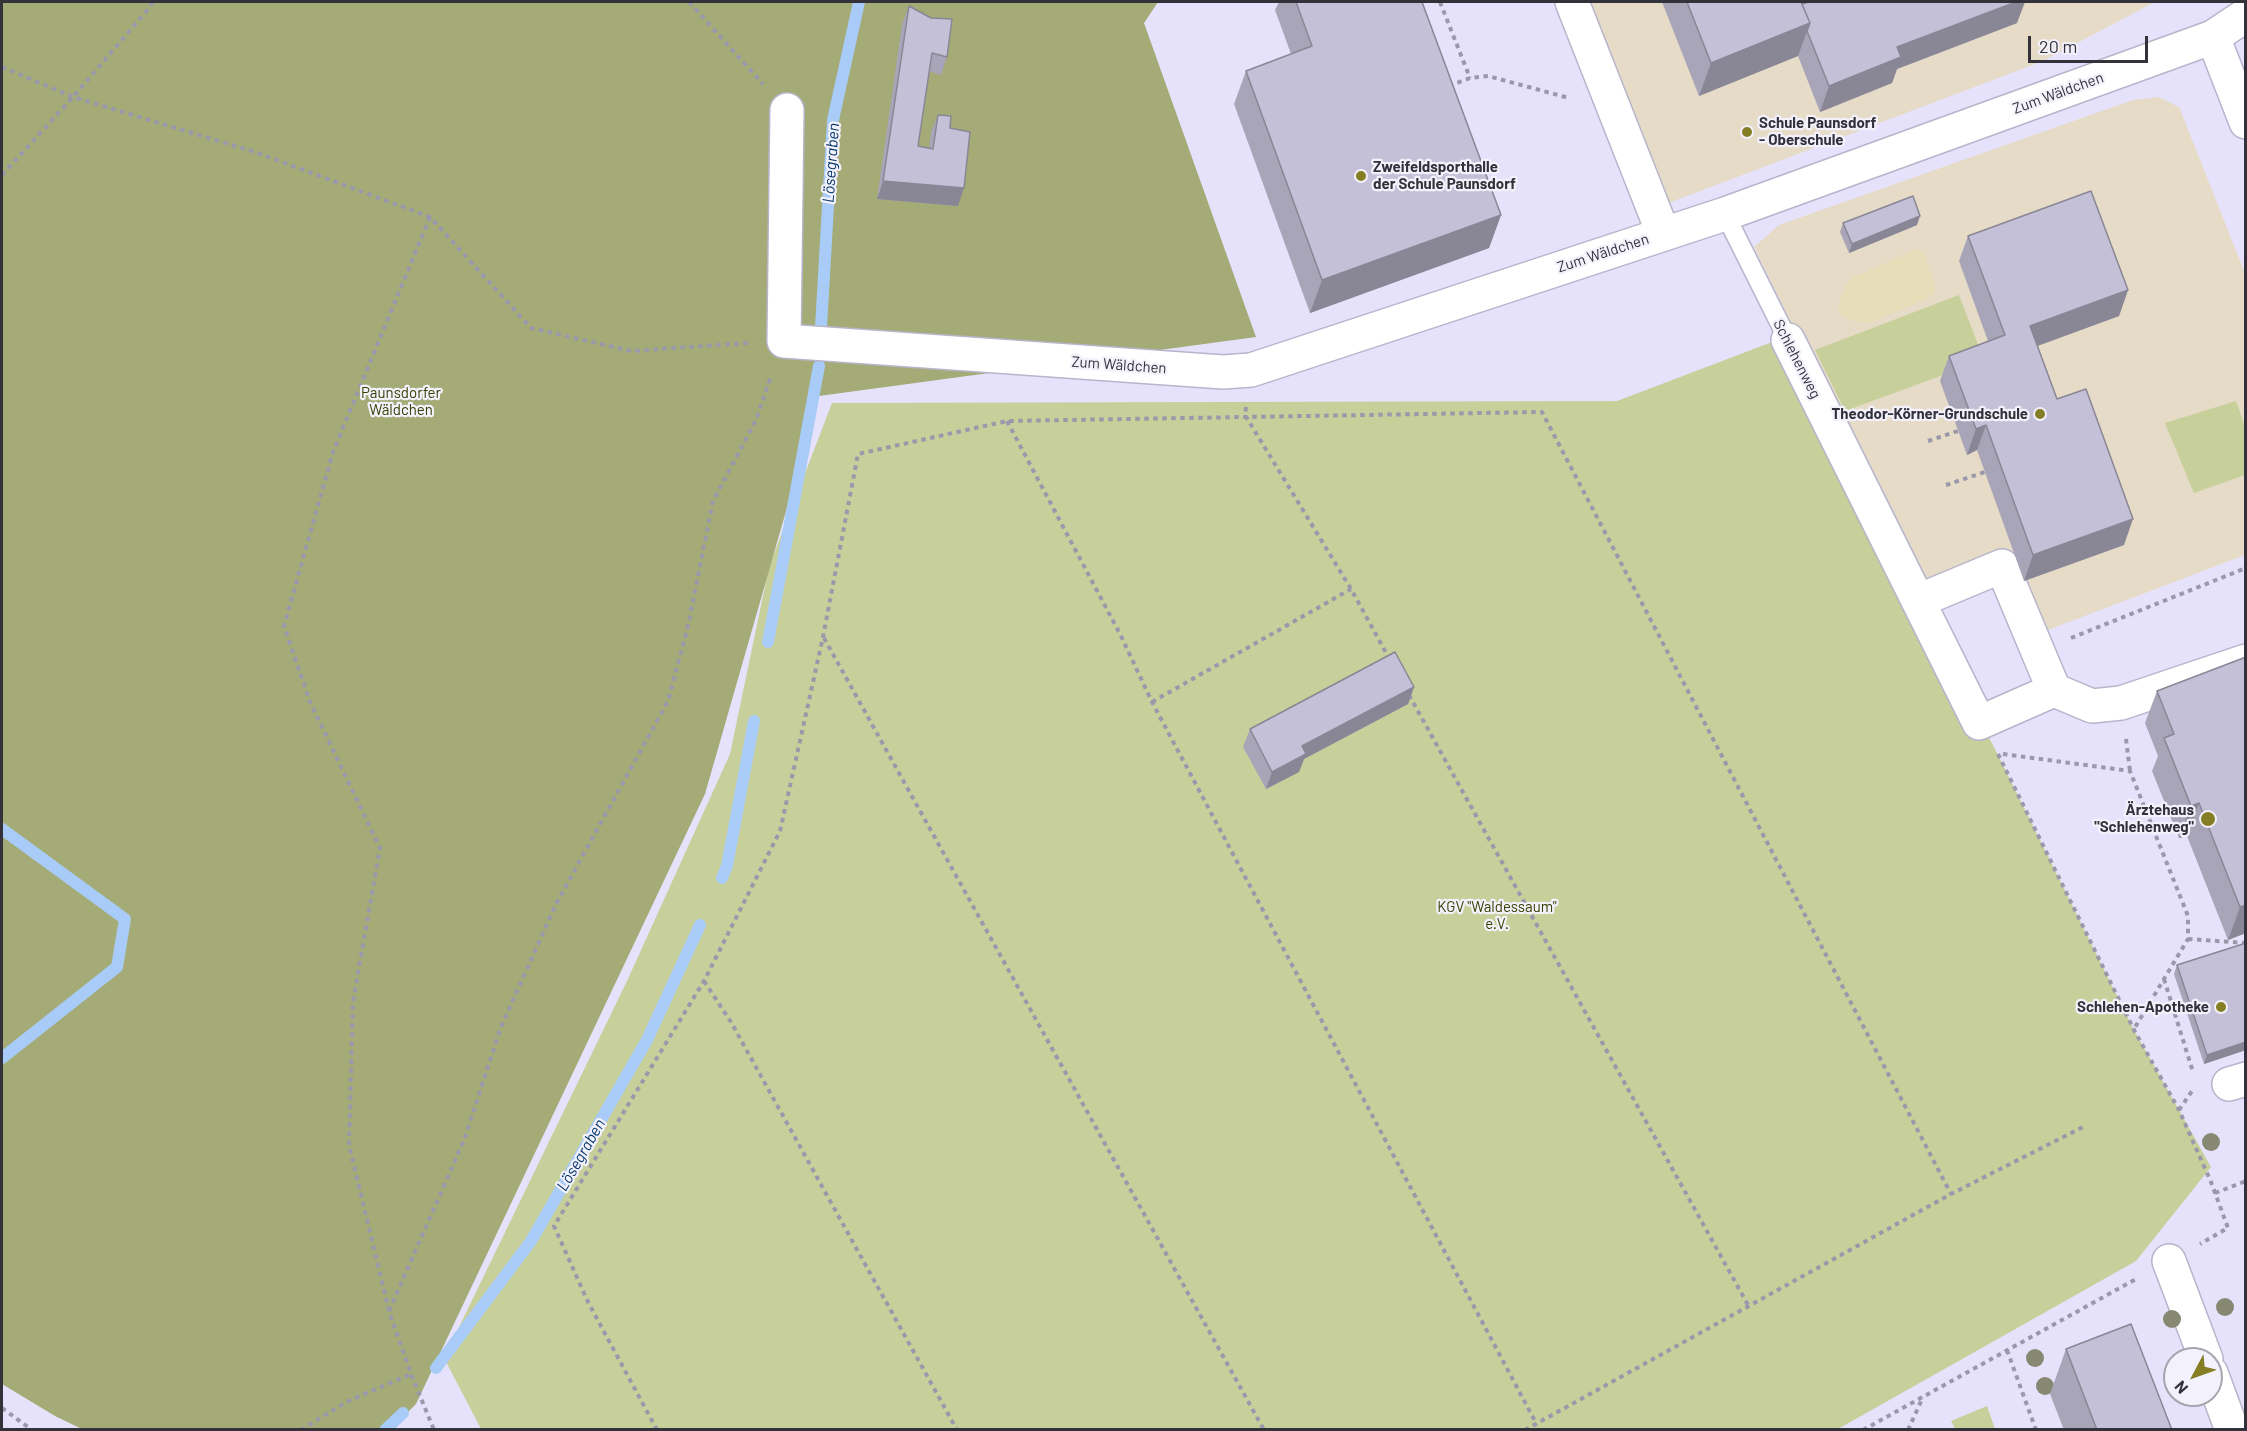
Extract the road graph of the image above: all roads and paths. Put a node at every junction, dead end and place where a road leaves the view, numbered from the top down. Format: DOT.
graph roads {
  1 [pos="152,2"];
  2 [pos="689,2"];
  3 [pos="1440,2"];
  4 [pos="1572,2"];
  5 [pos="2246,15"];
  6 [pos="2213,37"];
  7 [pos="2,68"];
  8 [pos="1470,78"];
  9 [pos="1441,89"];
  10 [pos="73,97"];
  11 [pos="787,110"];
  12 [pos="1615,110"];
  13 [pos="2246,122"];
  14 [pos="2,175"];
  15 [pos="1725,214"];
  16 [pos="430,217"];
  17 [pos="1663,233"];
  18 [pos="1788,340"];
  19 [pos="784,341"];
  20 [pos="1245,415"];
  21 [pos="1007,421"];
  22 [pos="1958,431"];
  23 [pos="1928,441"];
  24 [pos="1985,472"];
  25 [pos="1946,485"];
  26 [pos="2246,568"];
  27 [pos="1350,589"];
  28 [pos="1918,601"];
  29 [pos="823,637"];
  30 [pos="2060,642"];
  31 [pos="2246,661"];
  32 [pos="1391,662"];
  33 [pos="2054,690"];
  34 [pos="1408,693"];
  35 [pos="1152,702"];
  36 [pos="2188,939"];
  37 [pos="2246,943"];
  38 [pos="2164,979"];
  39 [pos="704,981"];
  40 [pos="2134,1030"];
  41 [pos="2194,1073"];
  42 [pos="2085,1126"];
  43 [pos="2246,1181"];
  44 [pos="2215,1193"];
  45 [pos="1951,1194"];
  46 [pos="2228,1228"];
  47 [pos="2169,1261"];
  48 [pos="1748,1305"];
  49 [pos="389,1311"];
  50 [pos="2201,1347"];
  51 [pos="2007,1350"];
  52 [pos="411,1374"];
  53 [pos="1923,1396"];
  54 [pos="2223,1406"];
  55 [pos="2,1408"];
  56 [pos="1536,1424"];
  57 [pos="32,1430"];
  58 [pos="302,1430"];
  59 [pos="434,1430"];
  60 [pos="657,1430"];
  61 [pos="957,1430"];
  62 [pos="1264,1430"];
  63 [pos="1526,1430"];
  64 [pos="1863,1430"];
  65 [pos="1908,1430"];
  66 [pos="2036,1430"];
  67 [pos="2232,1430"];
  1 -- 10 [label="path"];
  2 -- 11 [label="path"];
  3 -- 8 [label="path"];
  4 -- 12 [label="street, Zum Wäldchen"];
  5 -- 6 [label="street, Zum Wäldchen"];
  6 -- 13 [label="street"];
  6 -- 15 [label="street, Zum Wäldchen"];
  7 -- 10 [label="path"];
  8 -- 9 [label="path"];
  8 -- 12 [label="path"];
  10 -- 14 [label="path"];
  10 -- 16 [label="path"];
  11 -- 19 [label="street"];
  12 -- 17 [label="street, Zum Wäldchen"];
  15 -- 17 [label="street, Zum Wäldchen"];
  15 -- 18 [label="lane, Schlehenweg"];
  16 -- 19 [label="path"];
  16 -- 49 [label="path"];
  17 -- 19 [label="street, Zum Wäldchen"];
  18 -- 28 [label="street, Schlehenweg"];
  19 -- 49 [label="path"];
  20 -- 21 [label="path"];
  20 -- 27 [label="path"];
  20 -- 45 [label="path"];
  21 -- 29 [label="path"];
  21 -- 35 [label="path"];
  22 -- 23 [label="path"];
  24 -- 25 [label="path"];
  26 -- 30 [label="path"];
  27 -- 32 [label="path"];
  27 -- 35 [label="path"];
  28 -- 33 [label="street, Schlehenweg"];
  28 -- 33 [label="street"];
  29 -- 39 [label="path"];
  29 -- 62 [label="path"];
  31 -- 33 [label="street"];
  34 -- 48 [label="path"];
  35 -- 56 [label="path"];
  36 -- 37 [label="path"];
  36 -- 38 [label="path"];
  36 -- 40 [label="path"];
  38 -- 40 [label="path"];
  38 -- 41 [label="path"];
  39 -- 60 [label="path"];
  39 -- 61 [label="path"];
  40 -- 44 [label="path"];
  42 -- 45 [label="path"];
  43 -- 44 [label="path"];
  44 -- 46 [label="path"];
  45 -- 48 [label="path"];
  47 -- 50 [label="street"];
  47 -- 51 [label="path"];
  48 -- 56 [label="path"];
  49 -- 52 [label="path"];
  51 -- 53 [label="path"];
  51 -- 66 [label="path"];
  52 -- 58 [label="path"];
  52 -- 59 [label="path"];
  53 -- 64 [label="path"];
  53 -- 65 [label="path"];
  54 -- 67 [label="street"];
  55 -- 57 [label="path"];
  56 -- 63 [label="path"];
}
